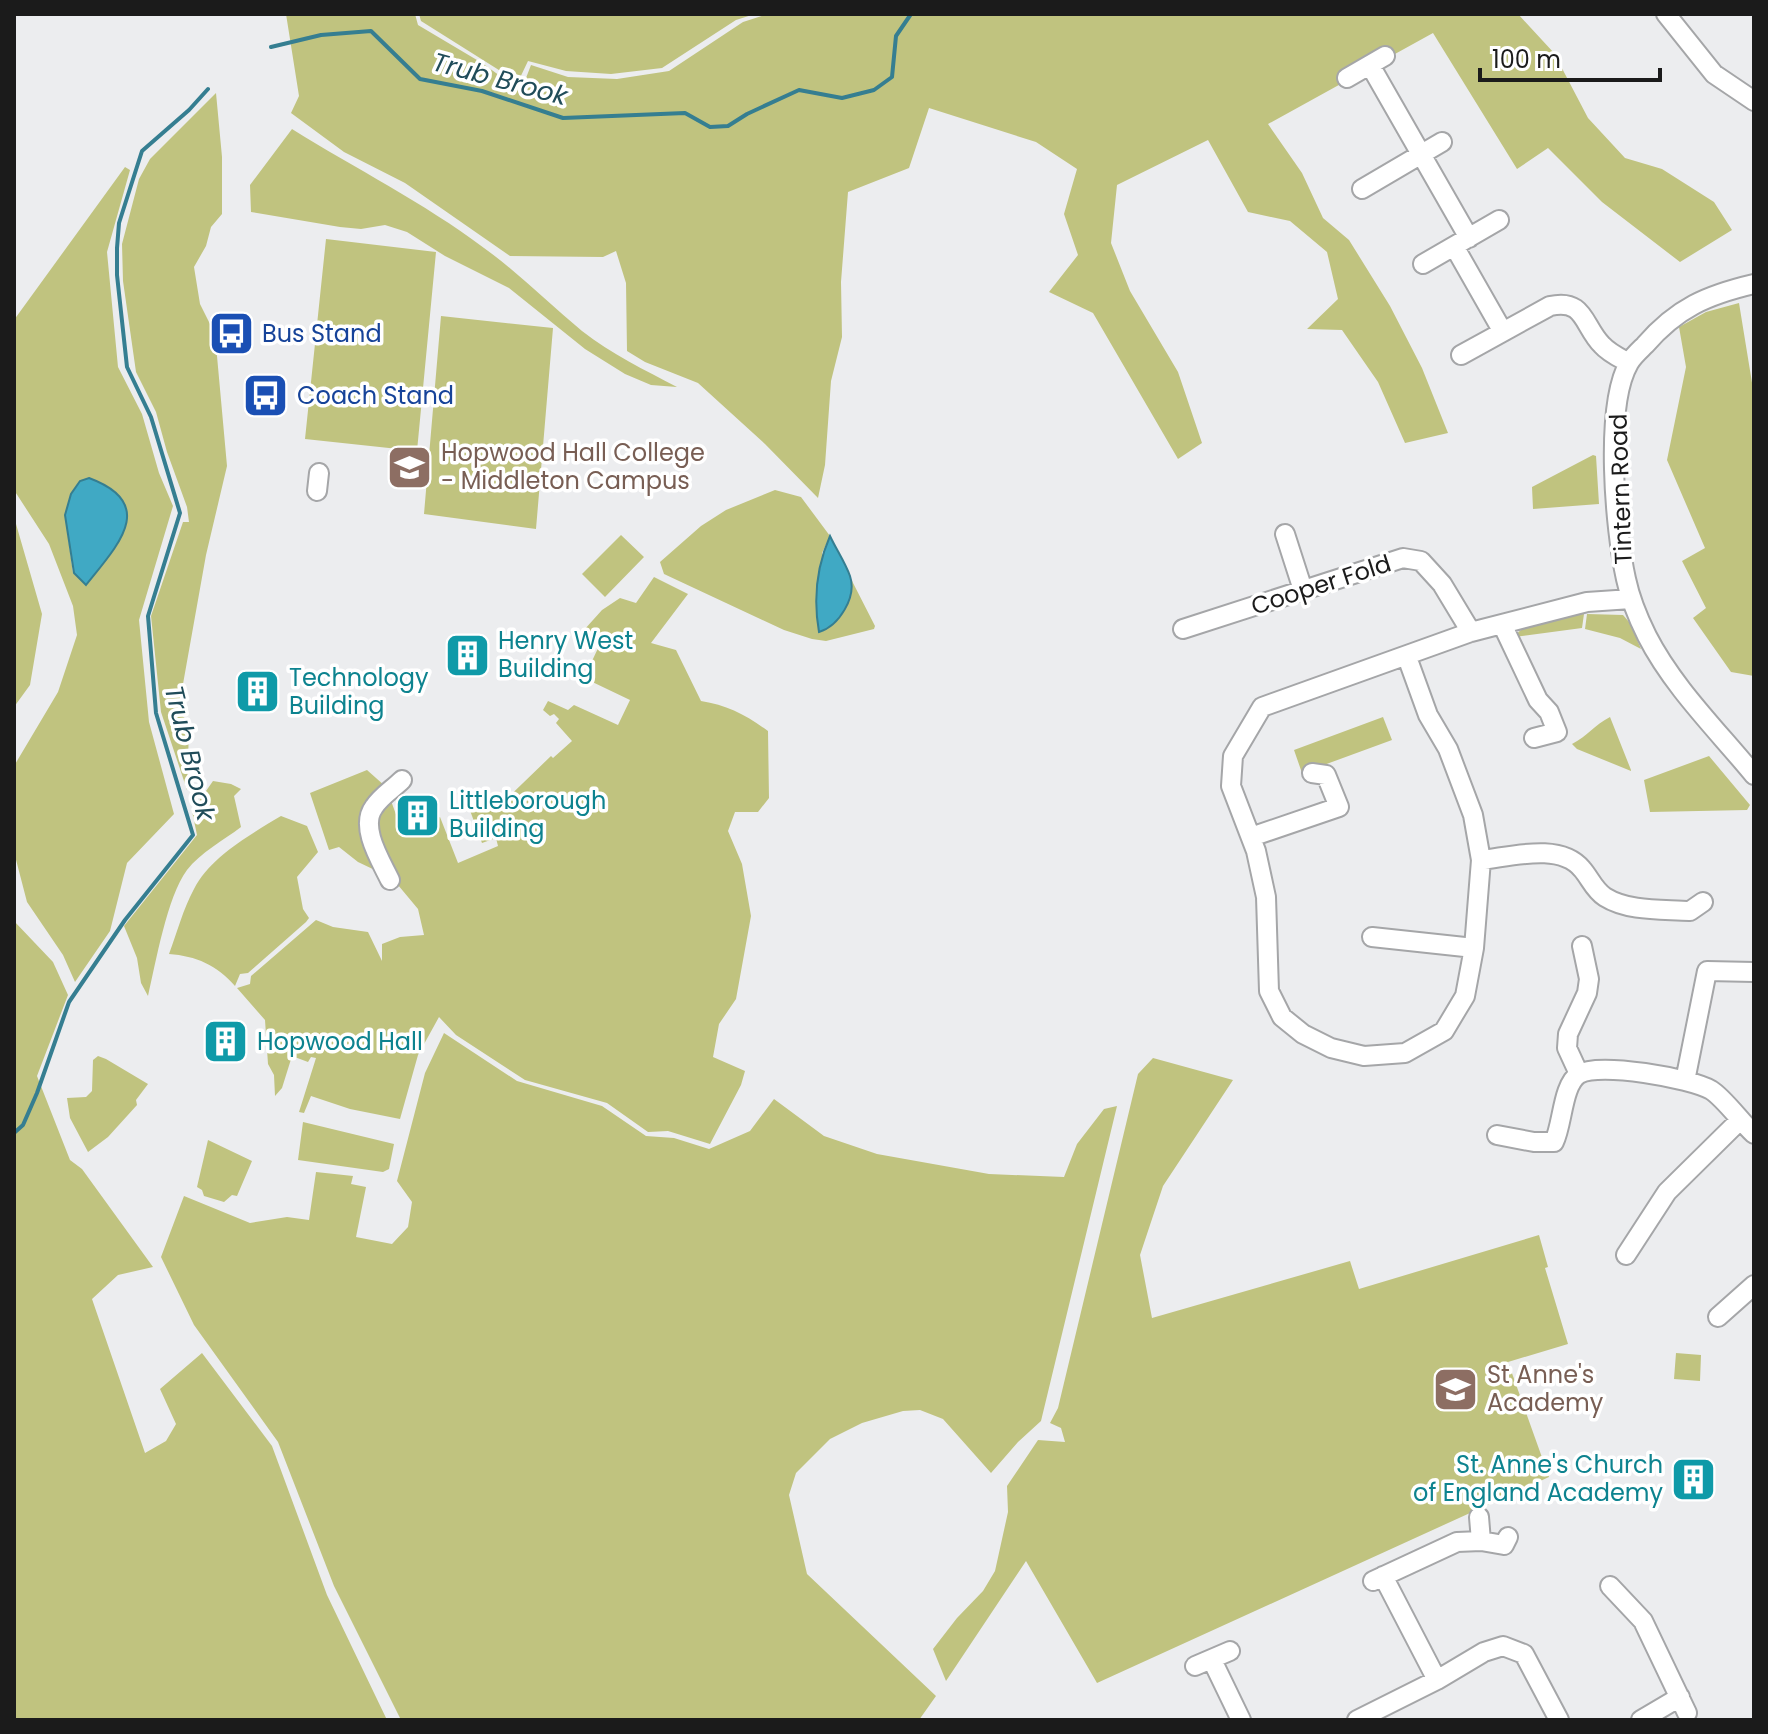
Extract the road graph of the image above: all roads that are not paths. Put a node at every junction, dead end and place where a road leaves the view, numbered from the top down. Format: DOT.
graph roads {
  1 [pos="1666,14"];
  2 [pos="1347,78"];
  3 [pos="1754,101"];
  4 [pos="1442,142"];
  5 [pos="1422,154"];
  6 [pos="1362,189"];
  7 [pos="1499,220"];
  8 [pos="1461,242"];
  9 [pos="1423,264"];
  10 [pos="1754,284"];
  11 [pos="1503,332"];
  12 [pos="1461,355"];
  13 [pos="1629,363"];
  14 [pos="1285,534"];
  15 [pos="1303,590"];
  16 [pos="1631,599"];
  17 [pos="1502,624"];
  18 [pos="1183,630"];
  19 [pos="1471,632"];
  20 [pos="1407,657"];
  21 [pos="1534,738"];
  22 [pos="1312,773"];
  23 [pos="1754,775"];
  24 [pos="402,780"];
  25 [pos="1251,837"];
  26 [pos="1481,860"];
  27 [pos="390,880"];
  28 [pos="1703,902"];
  29 [pos="1372,937"];
  30 [pos="1474,948"];
  31 [pos="1604,957"];
  32 [pos="1754,972"];
  33 [pos="1579,1074"];
  34 [pos="1685,1081"];
  35 [pos="1739,1121"];
  36 [pos="1498,1133"];
  37 [pos="1754,1134"];
  38 [pos="1626,1255"];
  39 [pos="1754,1285"];
  40 [pos="1730,1312"];
  41 [pos="1479,1517"];
  42 [pos="1508,1537"];
  43 [pos="1481,1541"];
  44 [pos="1610,1586"];
  45 [pos="1230,1651"];
  46 [pos="1437,1680"];
  47 [pos="1241,1720"];
  48 [pos="1357,1720"];
  49 [pos="1559,1720"];
  50 [pos="1641,1720"];
  1 -- 3 [label="street"];
  2 -- 5 [label="street"];
  4 -- 5 [label="street"];
  5 -- 6 [label="street"];
  5 -- 8 [label="street"];
  7 -- 8 [label="street"];
  8 -- 9 [label="street"];
  8 -- 11 [label="street"];
  10 -- 13 [label="street, Tintern Road"];
  11 -- 12 [label="street"];
  11 -- 13 [label="street"];
  13 -- 16 [label="street, Tintern Road"];
  14 -- 15 [label="street"];
  15 -- 18 [label="street, Cooper Fold"];
  15 -- 19 [label="street, Cooper Fold"];
  16 -- 17 [label="street"];
  16 -- 23 [label="street, Tintern Road"];
  17 -- 19 [label="street"];
  17 -- 21 [label="street"];
  19 -- 20 [label="street"];
  20 -- 25 [label="street"];
  20 -- 26 [label="street"];
  22 -- 25 [label="street"];
  24 -- 27 [label="street"];
  25 -- 30 [label="street"];
  26 -- 28 [label="street"];
  26 -- 30 [label="street"];
  29 -- 30 [label="street"];
  31 -- 33 [label="street"];
  32 -- 34 [label="street"];
  33 -- 34 [label="street"];
  33 -- 36 [label="street"];
  34 -- 35 [label="street"];
  35 -- 37 [label="street"];
  35 -- 38 [label="street"];
  39 -- 40 [label="street"];
  41 -- 43 [label="street"];
  42 -- 43 [label="street"];
  43 -- 46 [label="street"];
  44 -- 50 [label="street"];
  45 -- 47 [label="street"];
  46 -- 48 [label="street"];
  46 -- 49 [label="street"];
}
